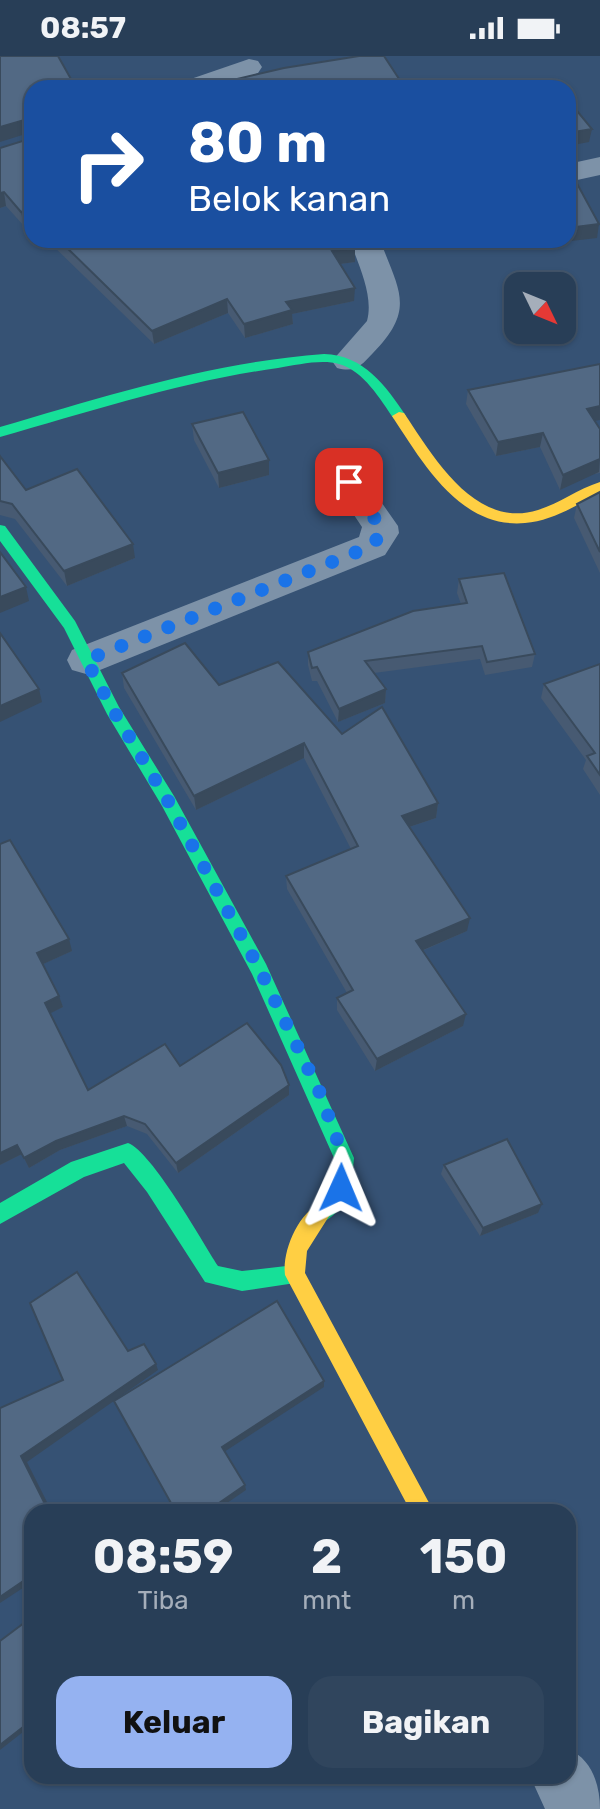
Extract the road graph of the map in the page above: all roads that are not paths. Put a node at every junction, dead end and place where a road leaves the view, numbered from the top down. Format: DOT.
graph roads {
  1 [pos="251,70"];
  2 [pos="218,80"];
  3 [pos="600,166"];
  4 [pos="576,171"];
  5 [pos="368,248"];
  6 [pos="353,364"];
  7 [pos="0,432"];
  8 [pos="337,464"];
  9 [pos="600,487"];
  10 [pos="0,530"];
  11 [pos="86,660"];
  12 [pos="0,1214"];
  13 [pos="295,1275"];
  14 [pos="419,1504"];
  15 [pos="564,1784"];
  16 [pos="578,1809"];
  1 -- 2 [label="street"];
  3 -- 4 [label="street"];
  5 -- 6 [label="street"];
  6 -- 7 [label="street"];
  6 -- 9 [label="street"];
  8 -- 11 [label="street"];
  10 -- 11 [label="street"];
  11 -- 13 [label="street"];
  12 -- 13 [label="street"];
  13 -- 14 [label="street"];
  15 -- 16 [label="street"];
}
